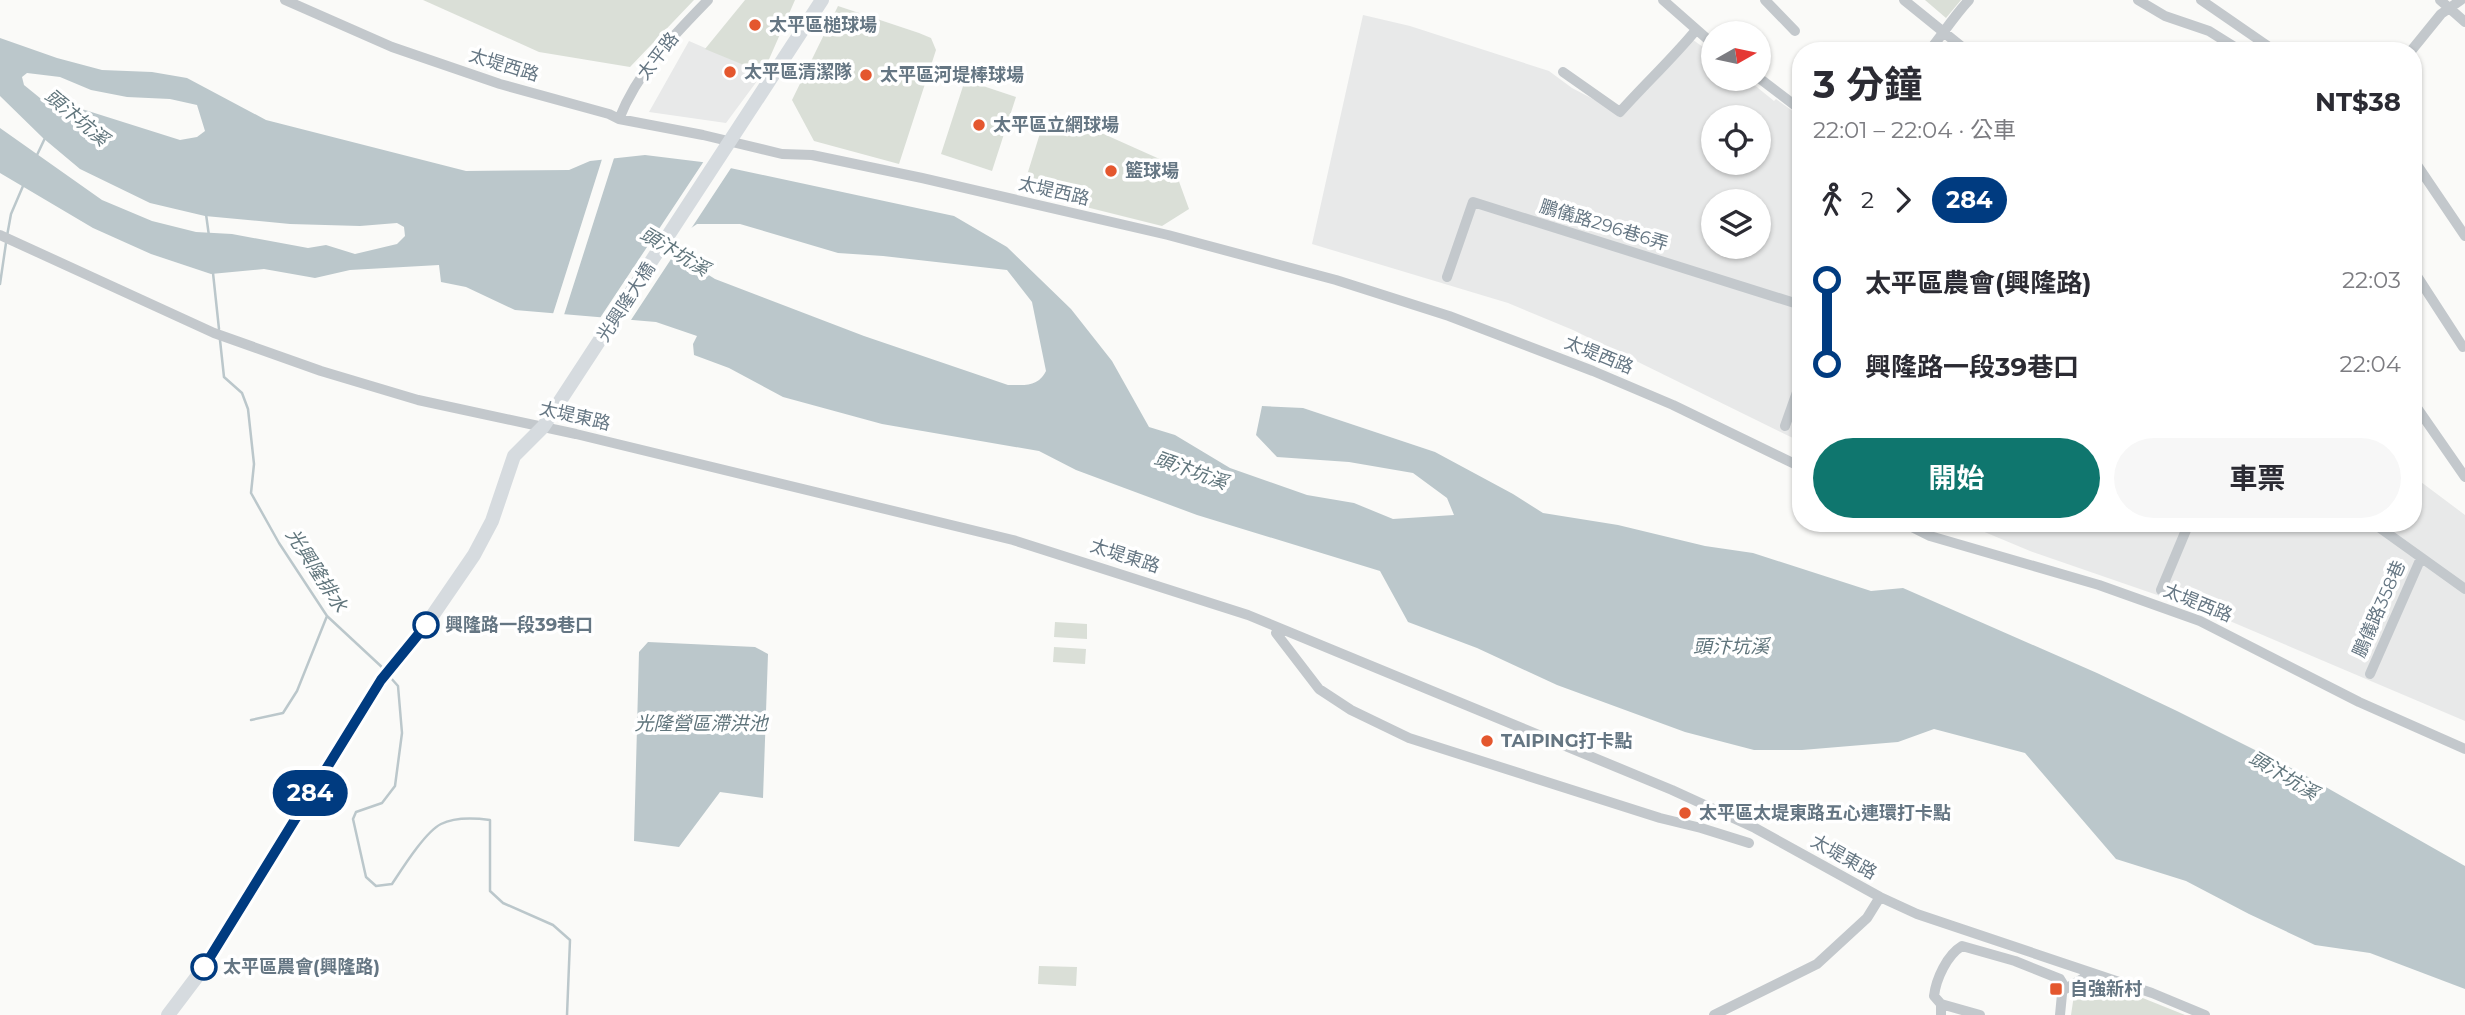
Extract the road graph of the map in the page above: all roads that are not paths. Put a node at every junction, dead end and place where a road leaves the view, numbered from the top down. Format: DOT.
graph roads {
  1 [pos="285,0"];
  2 [pos="708,0"];
  3 [pos="822,0"];
  4 [pos="1663,0"];
  5 [pos="1765,0"];
  6 [pos="1904,0"];
  7 [pos="1969,0"];
  8 [pos="2138,0"];
  9 [pos="2201,0"];
  10 [pos="2440,0"];
  11 [pos="2461,0"];
  12 [pos="2450,9"];
  13 [pos="2233,22"];
  14 [pos="2465,22"];
  15 [pos="1696,30"];
  16 [pos="1795,31"];
  17 [pos="1945,32"];
  18 [pos="1701,34"];
  19 [pos="2221,38"];
  20 [pos="1937,42"];
  21 [pos="1957,42"];
  22 [pos="2227,42"];
  23 [pos="2262,42"];
  24 [pos="2419,42"];
  25 [pos="1563,72"];
  26 [pos="1771,87"];
  27 [pos="1792,103"];
  28 [pos="619,119"];
  29 [pos="731,141"];
  30 [pos="2422,172"];
  31 [pos="0,235"];
  32 [pos="2465,236"];
  33 [pos="1447,277"];
  34 [pos="2422,284"];
  35 [pos="1792,302"];
  36 [pos="2463,347"];
  37 [pos="1792,406"];
  38 [pos="2422,415"];
  39 [pos="1785,426"];
  40 [pos="543,427"];
  41 [pos="1792,463"];
  42 [pos="2465,477"];
  43 [pos="1922,532"];
  44 [pos="2185,532"];
  45 [pos="2385,532"];
  46 [pos="2421,558"];
  47 [pos="2465,589"];
  48 [pos="2161,590"];
  49 [pos="1276,633"];
  50 [pos="2370,674"];
  51 [pos="2465,749"];
  52 [pos="1749,843"];
  53 [pos="1880,897"];
  54 [pos="2089,975"];
  55 [pos="2062,991"];
  56 [pos="1941,1010"];
  57 [pos="1717,1014"];
  58 [pos="168,1015"];
  59 [pos="1980,1015"];
  60 [pos="2060,1015"];
  61 [pos="2205,1015"];
  1 -- 28 [label="street, 太堤西路"];
  2 -- 28 [label="street, 太平路"];
  3 -- 29 [label="street"];
  4 -- 15 [label="street"];
  5 -- 16 [label="street"];
  6 -- 17 [label="street"];
  7 -- 17 [label="street"];
  8 -- 19 [label="street"];
  9 -- 13 [label="street"];
  10 -- 12 [label="street"];
  11 -- 12 [label="street"];
  12 -- 14 [label="street"];
  12 -- 24 [label="street"];
  13 -- 19 [label="street"];
  13 -- 23 [label="street"];
  15 -- 18 [label="street"];
  15 -- 25 [label="street"];
  17 -- 20 [label="street"];
  17 -- 21 [label="street"];
  19 -- 22 [label="street"];
  26 -- 27 [label="street"];
  28 -- 29 [label="street, 太堤西路"];
  29 -- 40 [label="street, 光興隆大橋"];
  29 -- 41 [label="street, 太堤西路"];
  30 -- 32 [label="street"];
  31 -- 40 [label="street, 太堤東路"];
  33 -- 35 [label="street, 鵬儀路296巷6弄"];
  34 -- 36 [label="street"];
  37 -- 39 [label="street"];
  38 -- 42 [label="street"];
  40 -- 53 [label="street, 太堤東路"];
  40 -- 58 [label="street, 光興隆大橋"];
  43 -- 51 [label="street, 太堤西路"];
  44 -- 48 [label="street"];
  45 -- 46 [label="street"];
  46 -- 47 [label="street"];
  46 -- 50 [label="street, 鵬儀路358巷"];
  49 -- 52 [label="street"];
  53 -- 54 [label="street, 太堤東路"];
  53 -- 57 [label="street"];
  54 -- 55 [label="street"];
  54 -- 61 [label="street, 太堤東路"];
  55 -- 56 [label="street"];
  55 -- 60 [label="street"];
  56 -- 59 [label="street"];
}
